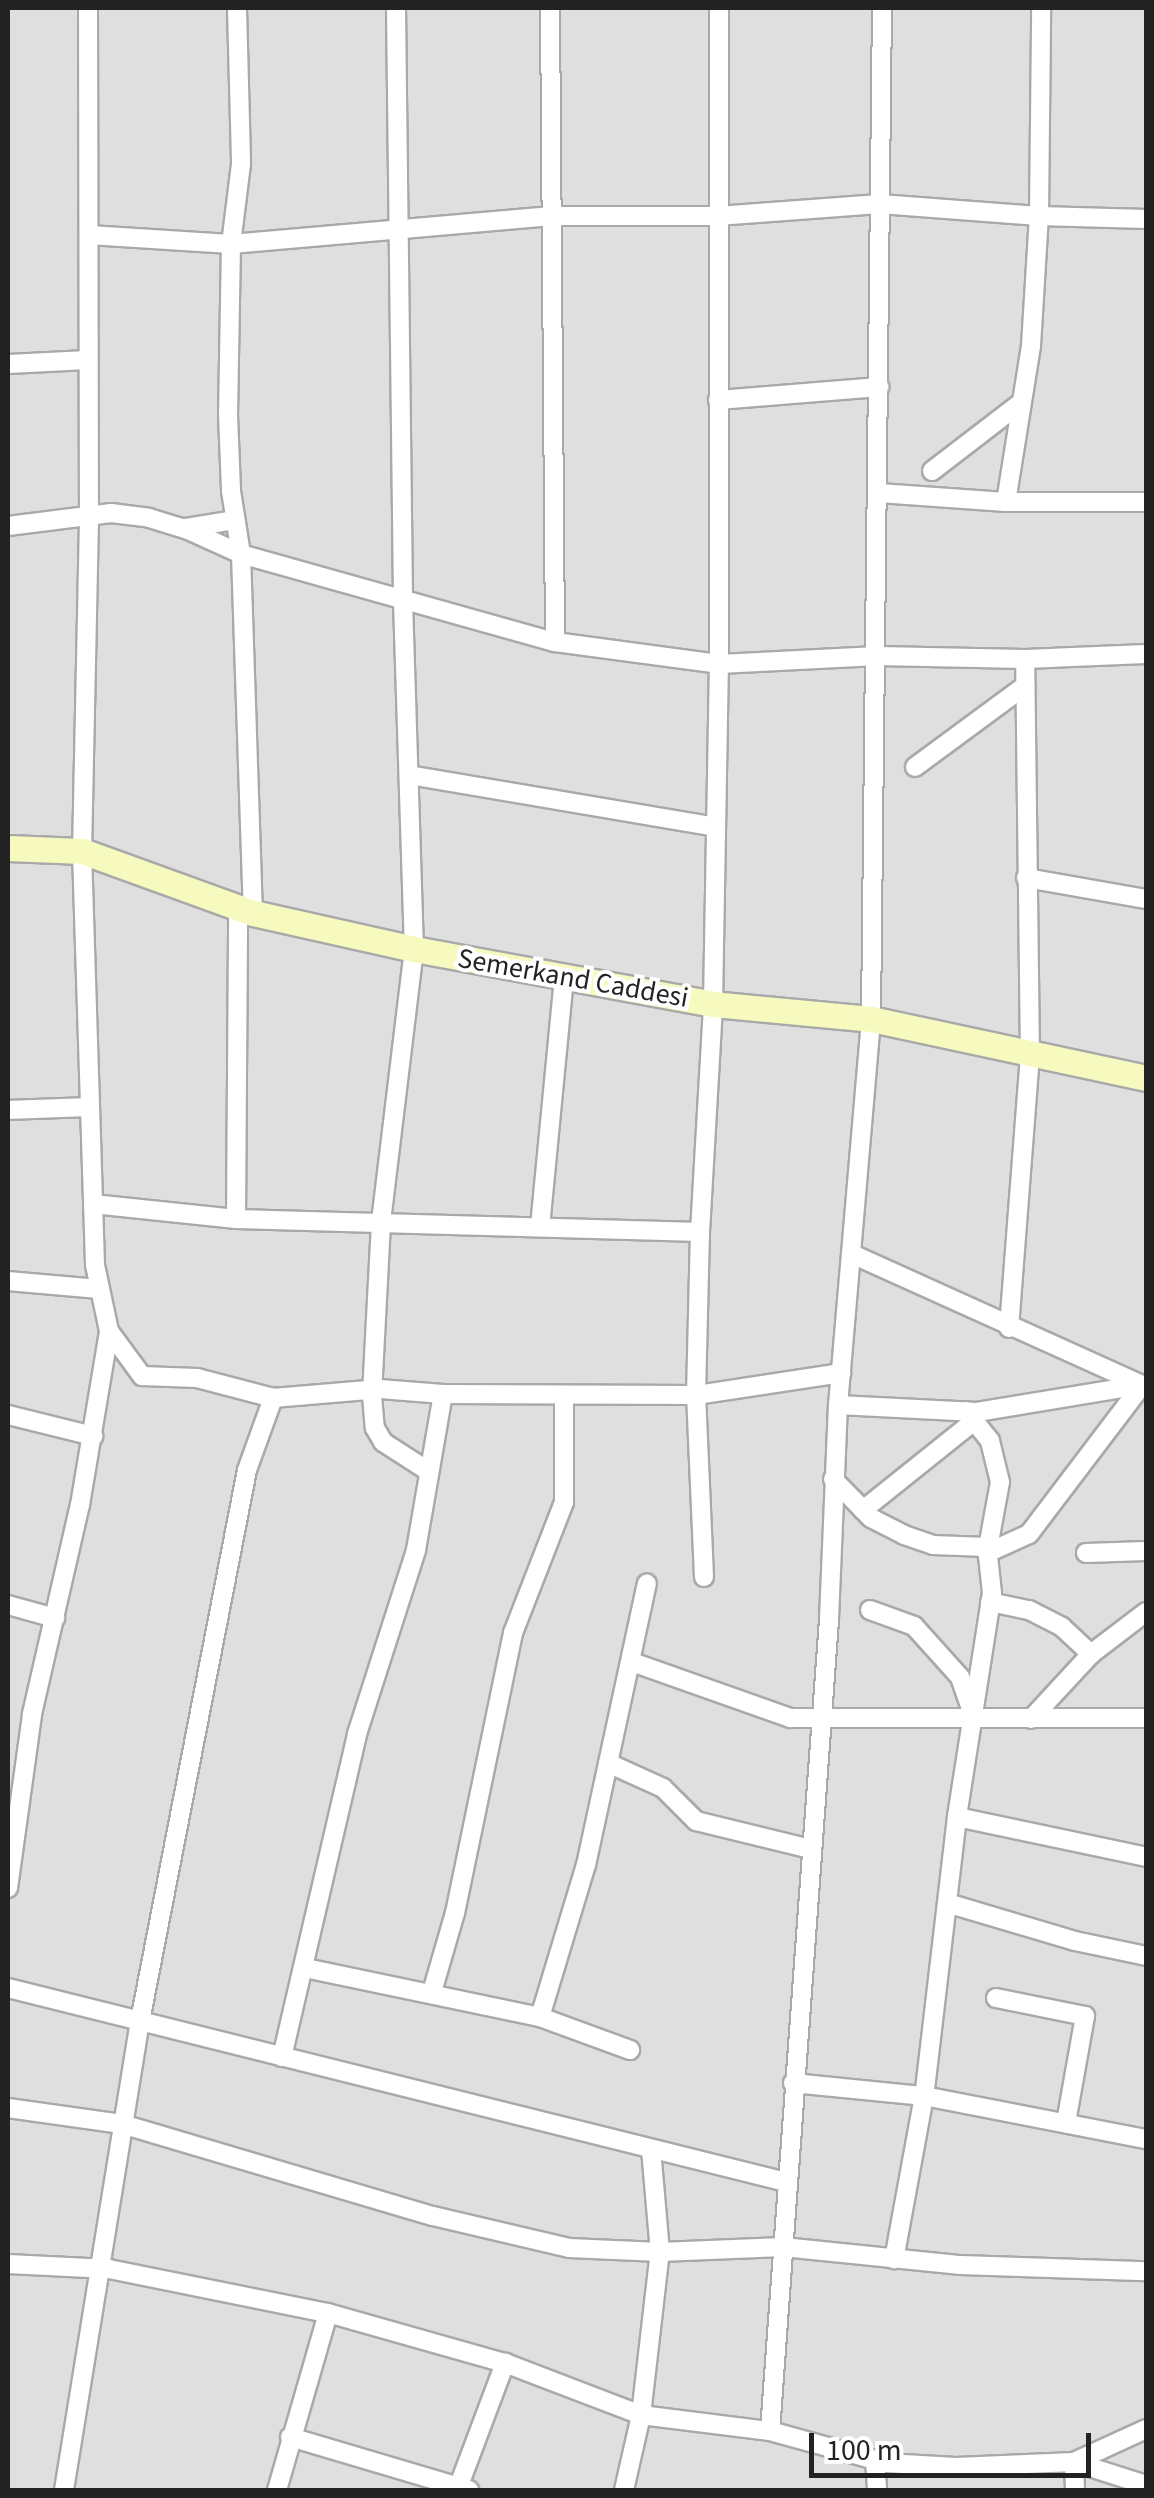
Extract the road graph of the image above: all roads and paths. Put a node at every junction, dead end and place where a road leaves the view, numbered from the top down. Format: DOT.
graph roads {
  1 [pos="88,8"];
  2 [pos="237,8"];
  3 [pos="396,8"];
  4 [pos="550,8"];
  5 [pos="719,8"];
  6 [pos="882,8"];
  7 [pos="1041,8"];
  8 [pos="880,204"];
  9 [pos="552,216"];
  10 [pos="717,216"];
  11 [pos="1039,216"];
  12 [pos="1146,218"];
  13 [pos="397,232"];
  14 [pos="89,235"];
  15 [pos="231,244"];
  16 [pos="88,360"];
  17 [pos="8,364"];
  18 [pos="879,387"];
  19 [pos="718,400"];
  20 [pos="1022,402"];
  21 [pos="932,471"];
  22 [pos="878,493"];
  23 [pos="1006,502"];
  24 [pos="1146,502"];
  25 [pos="89,518"];
  26 [pos="236,520"];
  27 [pos="8,526"];
  28 [pos="186,528"];
  29 [pos="241,554"];
  30 [pos="403,600"];
  31 [pos="555,642"];
  32 [pos="1146,654"];
  33 [pos="878,656"];
  34 [pos="1025,659"];
  35 [pos="719,664"];
  36 [pos="1026,686"];
  37 [pos="915,766"];
  38 [pos="409,775"];
  39 [pos="716,827"];
  40 [pos="8,848"];
  41 [pos="82,851"];
  42 [pos="1026,878"];
  43 [pos="1146,899"];
  44 [pos="246,910"];
  45 [pos="414,950"];
  46 [pos="564,976"];
  47 [pos="713,1004"];
  48 [pos="871,1019"];
  49 [pos="1030,1056"];
  50 [pos="1146,1078"];
  51 [pos="88,1107"];
  52 [pos="8,1110"];
  53 [pos="93,1204"];
  54 [pos="236,1219"];
  55 [pos="380,1223"];
  56 [pos="540,1228"];
  57 [pos="700,1232"];
  58 [pos="852,1254"];
  59 [pos="8,1281"];
  60 [pos="99,1289"];
  61 [pos="1009,1328"];
  62 [pos="109,1331"];
  63 [pos="841,1374"];
  64 [pos="1143,1386"];
  65 [pos="374,1390"];
  66 [pos="443,1394"];
  67 [pos="696,1395"];
  68 [pos="564,1396"];
  69 [pos="273,1398"];
  70 [pos="838,1405"];
  71 [pos="8,1415"];
  72 [pos="970,1416"];
  73 [pos="93,1436"];
  74 [pos="428,1471"];
  75 [pos="833,1480"];
  76 [pos="863,1510"];
  77 [pos="1146,1551"];
  78 [pos="1086,1552"];
  79 [pos="987,1553"];
  80 [pos="704,1577"];
  81 [pos="647,1584"];
  82 [pos="990,1602"];
  83 [pos="8,1605"];
  84 [pos="870,1610"];
  85 [pos="1146,1612"];
  86 [pos="54,1618"];
  87 [pos="1092,1654"];
  88 [pos="632,1662"];
  89 [pos="1146,1718"];
  90 [pos="972,1719"];
  91 [pos="1031,1719"];
  92 [pos="821,1720"];
  93 [pos="8,1727"];
  94 [pos="29,1734"];
  95 [pos="608,1763"];
  96 [pos="957,1817"];
  97 [pos="811,1849"];
  98 [pos="1146,1856"];
  99 [pos="8,1888"];
  100 [pos="947,1902"];
  101 [pos="1146,1956"];
  102 [pos="304,1968"];
  103 [pos="8,1988"];
  104 [pos="432,1992"];
  105 [pos="996,1998"];
  106 [pos="540,2017"];
  107 [pos="140,2021"];
  108 [pos="630,2050"];
  109 [pos="282,2057"];
  110 [pos="793,2083"];
  111 [pos="924,2096"];
  112 [pos="8,2108"];
  113 [pos="1066,2123"];
  114 [pos="122,2124"];
  115 [pos="1146,2139"];
  116 [pos="651,2149"];
  117 [pos="786,2182"];
  118 [pos="783,2247"];
  119 [pos="660,2252"];
  120 [pos="894,2259"];
  121 [pos="8,2264"];
  122 [pos="97,2268"];
  123 [pos="1146,2271"];
  124 [pos="328,2312"];
  125 [pos="505,2363"];
  126 [pos="641,2414"];
  127 [pos="1146,2430"];
  128 [pos="770,2431"];
  129 [pos="290,2437"];
  130 [pos="875,2460"];
  131 [pos="1074,2462"];
  132 [pos="1146,2485"];
  133 [pos="431,2486"];
  134 [pos="463,2489"];
  135 [pos="64,2490"];
  136 [pos="277,2490"];
  137 [pos="624,2490"];
  138 [pos="877,2490"];
  139 [pos="1075,2490"];
  1 -- 14 [label="street"];
  2 -- 15 [label="street"];
  3 -- 13 [label="street"];
  4 -- 9 [label="street"];
  5 -- 10 [label="street"];
  6 -- 8 [label="street"];
  7 -- 11 [label="street"];
  8 -- 10 [label="street"];
  8 -- 11 [label="street"];
  8 -- 18 [label="street"];
  9 -- 10 [label="street"];
  9 -- 13 [label="street"];
  9 -- 31 [label="street"];
  10 -- 19 [label="street"];
  11 -- 12 [label="street"];
  11 -- 20 [label="street"];
  13 -- 15 [label="street"];
  13 -- 30 [label="street"];
  14 -- 15 [label="street"];
  14 -- 16 [label="street"];
  15 -- 26 [label="street"];
  16 -- 17 [label="street"];
  16 -- 25 [label="street"];
  18 -- 19 [label="street"];
  18 -- 22 [label="street"];
  19 -- 35 [label="street"];
  20 -- 21 [label="street"];
  20 -- 23 [label="street"];
  22 -- 23 [label="street"];
  22 -- 33 [label="street"];
  23 -- 24 [label="street"];
  25 -- 27 [label="street"];
  25 -- 28 [label="street"];
  25 -- 41 [label="street"];
  26 -- 28 [label="street"];
  26 -- 29 [label="street"];
  28 -- 29 [label="street"];
  29 -- 30 [label="street"];
  29 -- 44 [label="street"];
  30 -- 31 [label="street"];
  30 -- 38 [label="street"];
  31 -- 35 [label="street"];
  32 -- 34 [label="street"];
  33 -- 34 [label="street"];
  33 -- 35 [label="street"];
  33 -- 48 [label="street"];
  34 -- 36 [label="street"];
  35 -- 39 [label="street"];
  36 -- 37 [label="street"];
  36 -- 42 [label="street"];
  38 -- 39 [label="street"];
  38 -- 45 [label="street"];
  39 -- 47 [label="street"];
  40 -- 41 [label="street, Semerkand Caddesi"];
  41 -- 44 [label="street, Semerkand Caddesi"];
  41 -- 51 [label="street"];
  42 -- 43 [label="street"];
  42 -- 49 [label="street"];
  44 -- 45 [label="street, Semerkand Caddesi"];
  44 -- 54 [label="street"];
  45 -- 46 [label="street, Semerkand Caddesi"];
  45 -- 55 [label="street"];
  46 -- 47 [label="street, Semerkand Caddesi"];
  46 -- 56 [label="street"];
  47 -- 48 [label="street, Semerkand Caddesi"];
  47 -- 57 [label="street"];
  48 -- 49 [label="street, Semerkand Caddesi"];
  48 -- 58 [label="street"];
  49 -- 50 [label="street, Semerkand Caddesi"];
  49 -- 61 [label="street"];
  51 -- 52 [label="street"];
  51 -- 53 [label="street"];
  53 -- 54 [label="street"];
  53 -- 60 [label="street"];
  54 -- 55 [label="street"];
  55 -- 56 [label="street"];
  55 -- 65 [label="street"];
  56 -- 57 [label="street"];
  57 -- 67 [label="street"];
  58 -- 61 [label="street"];
  58 -- 63 [label="street"];
  59 -- 60 [label="street"];
  60 -- 62 [label="street"];
  61 -- 64 [label="street"];
  62 -- 69 [label="street"];
  62 -- 73 [label="street"];
  63 -- 67 [label="street"];
  63 -- 70 [label="street"];
  64 -- 72 [label="street"];
  64 -- 79 [label="street"];
  65 -- 66 [label="street"];
  65 -- 69 [label="street"];
  65 -- 74 [label="street"];
  66 -- 68 [label="street"];
  66 -- 74 [label="street"];
  67 -- 68 [label="street"];
  67 -- 80 [label="street"];
  68 -- 104 [label="street"];
  69 -- 107 [label="street"];
  70 -- 72 [label="street"];
  70 -- 75 [label="street"];
  71 -- 73 [label="street"];
  72 -- 76 [label="street"];
  72 -- 79 [label="street"];
  73 -- 86 [label="street"];
  74 -- 102 [label="street"];
  75 -- 76 [label="street"];
  75 -- 92 [label="street"];
  76 -- 79 [label="street"];
  77 -- 78 [label="street"];
  79 -- 82 [label="street"];
  81 -- 88 [label="street"];
  82 -- 87 [label="street"];
  82 -- 90 [label="street"];
  83 -- 86 [label="street"];
  84 -- 90 [label="street"];
  85 -- 87 [label="street"];
  86 -- 94 [label="street"];
  87 -- 91 [label="street"];
  88 -- 92 [label="street"];
  88 -- 95 [label="street"];
  89 -- 91 [label="street"];
  90 -- 91 [label="street"];
  90 -- 92 [label="street"];
  90 -- 96 [label="street"];
  92 -- 97 [label="street"];
  93 -- 94 [label="street"];
  94 -- 99 [label="street"];
  95 -- 97 [label="street"];
  95 -- 106 [label="street"];
  96 -- 98 [label="street"];
  96 -- 100 [label="street"];
  97 -- 110 [label="street"];
  100 -- 101 [label="street"];
  100 -- 111 [label="street"];
  102 -- 104 [label="street"];
  102 -- 109 [label="street"];
  103 -- 107 [label="street"];
  104 -- 106 [label="street"];
  105 -- 113 [label="street"];
  106 -- 108 [label="street"];
  107 -- 109 [label="street"];
  107 -- 114 [label="street"];
  109 -- 116 [label="street"];
  110 -- 111 [label="street"];
  110 -- 117 [label="street"];
  111 -- 113 [label="street"];
  111 -- 120 [label="street"];
  112 -- 114 [label="street"];
  113 -- 115 [label="street"];
  114 -- 119 [label="street"];
  114 -- 122 [label="street"];
  116 -- 117 [label="street"];
  116 -- 119 [label="street"];
  117 -- 118 [label="street"];
  118 -- 119 [label="street"];
  118 -- 120 [label="street"];
  118 -- 128 [label="street"];
  119 -- 126 [label="street"];
  120 -- 123 [label="street"];
  121 -- 122 [label="street"];
  122 -- 124 [label="street"];
  122 -- 135 [label="street"];
  124 -- 125 [label="street"];
  124 -- 129 [label="street"];
  125 -- 126 [label="street"];
  125 -- 134 [label="street"];
  126 -- 128 [label="street"];
  126 -- 137 [label="street"];
  127 -- 131 [label="street"];
  128 -- 130 [label="street"];
  129 -- 133 [label="street"];
  129 -- 136 [label="street"];
  130 -- 131 [label="street"];
  130 -- 138 [label="street"];
  131 -- 132 [label="street"];
  131 -- 139 [label="street"];
  133 -- 134 [label="street"];
}
